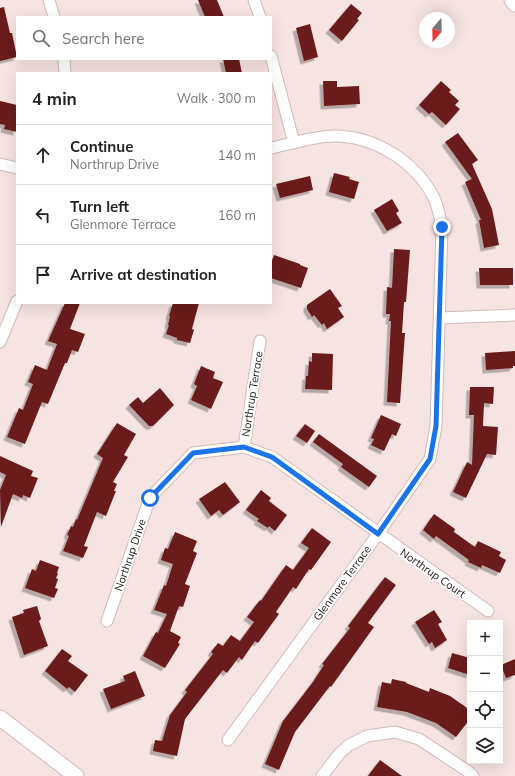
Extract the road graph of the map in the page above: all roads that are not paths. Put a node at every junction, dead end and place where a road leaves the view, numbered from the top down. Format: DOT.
graph roads {
  1 [pos="48,0"];
  2 [pos="254,0"];
  3 [pos="512,0"];
  4 [pos="515,4"];
  5 [pos="54,16"];
  6 [pos="260,16"];
  7 [pos="64,60"];
  8 [pos="272,60"];
  9 [pos="65,72"];
  10 [pos="294,143"];
  11 [pos="272,148"];
  12 [pos="0,164"];
  13 [pos="16,168"];
  14 [pos="16,303"];
  15 [pos="515,315"];
  16 [pos="440,318"];
  17 [pos="260,341"];
  18 [pos="0,342"];
  19 [pos="244,447"];
  20 [pos="378,534"];
  21 [pos="488,611"];
  22 [pos="107,621"];
  23 [pos="0,718"];
  24 [pos="228,740"];
  25 [pos="76,776"];
  26 [pos="322,776"];
  27 [pos="473,776"];
  1 -- 5 [label="street"];
  2 -- 6 [label="street"];
  3 -- 4 [label="main road"];
  7 -- 9 [label="street"];
  8 -- 10 [label="street"];
  10 -- 11 [label="street, Glenmore Terrace"];
  10 -- 16 [label="street, Glenmore Terrace"];
  12 -- 13 [label="street"];
  14 -- 18 [label="street"];
  15 -- 16 [label="street"];
  16 -- 20 [label="street, Glenmore Terrace"];
  17 -- 19 [label="street, Northrup Terrace"];
  19 -- 20 [label="street, Northrup Drive"];
  19 -- 22 [label="street, Northrup Drive"];
  20 -- 21 [label="street, Northrup Court"];
  20 -- 24 [label="street, Glenmore Terrace"];
  23 -- 25 [label="main road"];
  26 -- 27 [label="street"];
}
